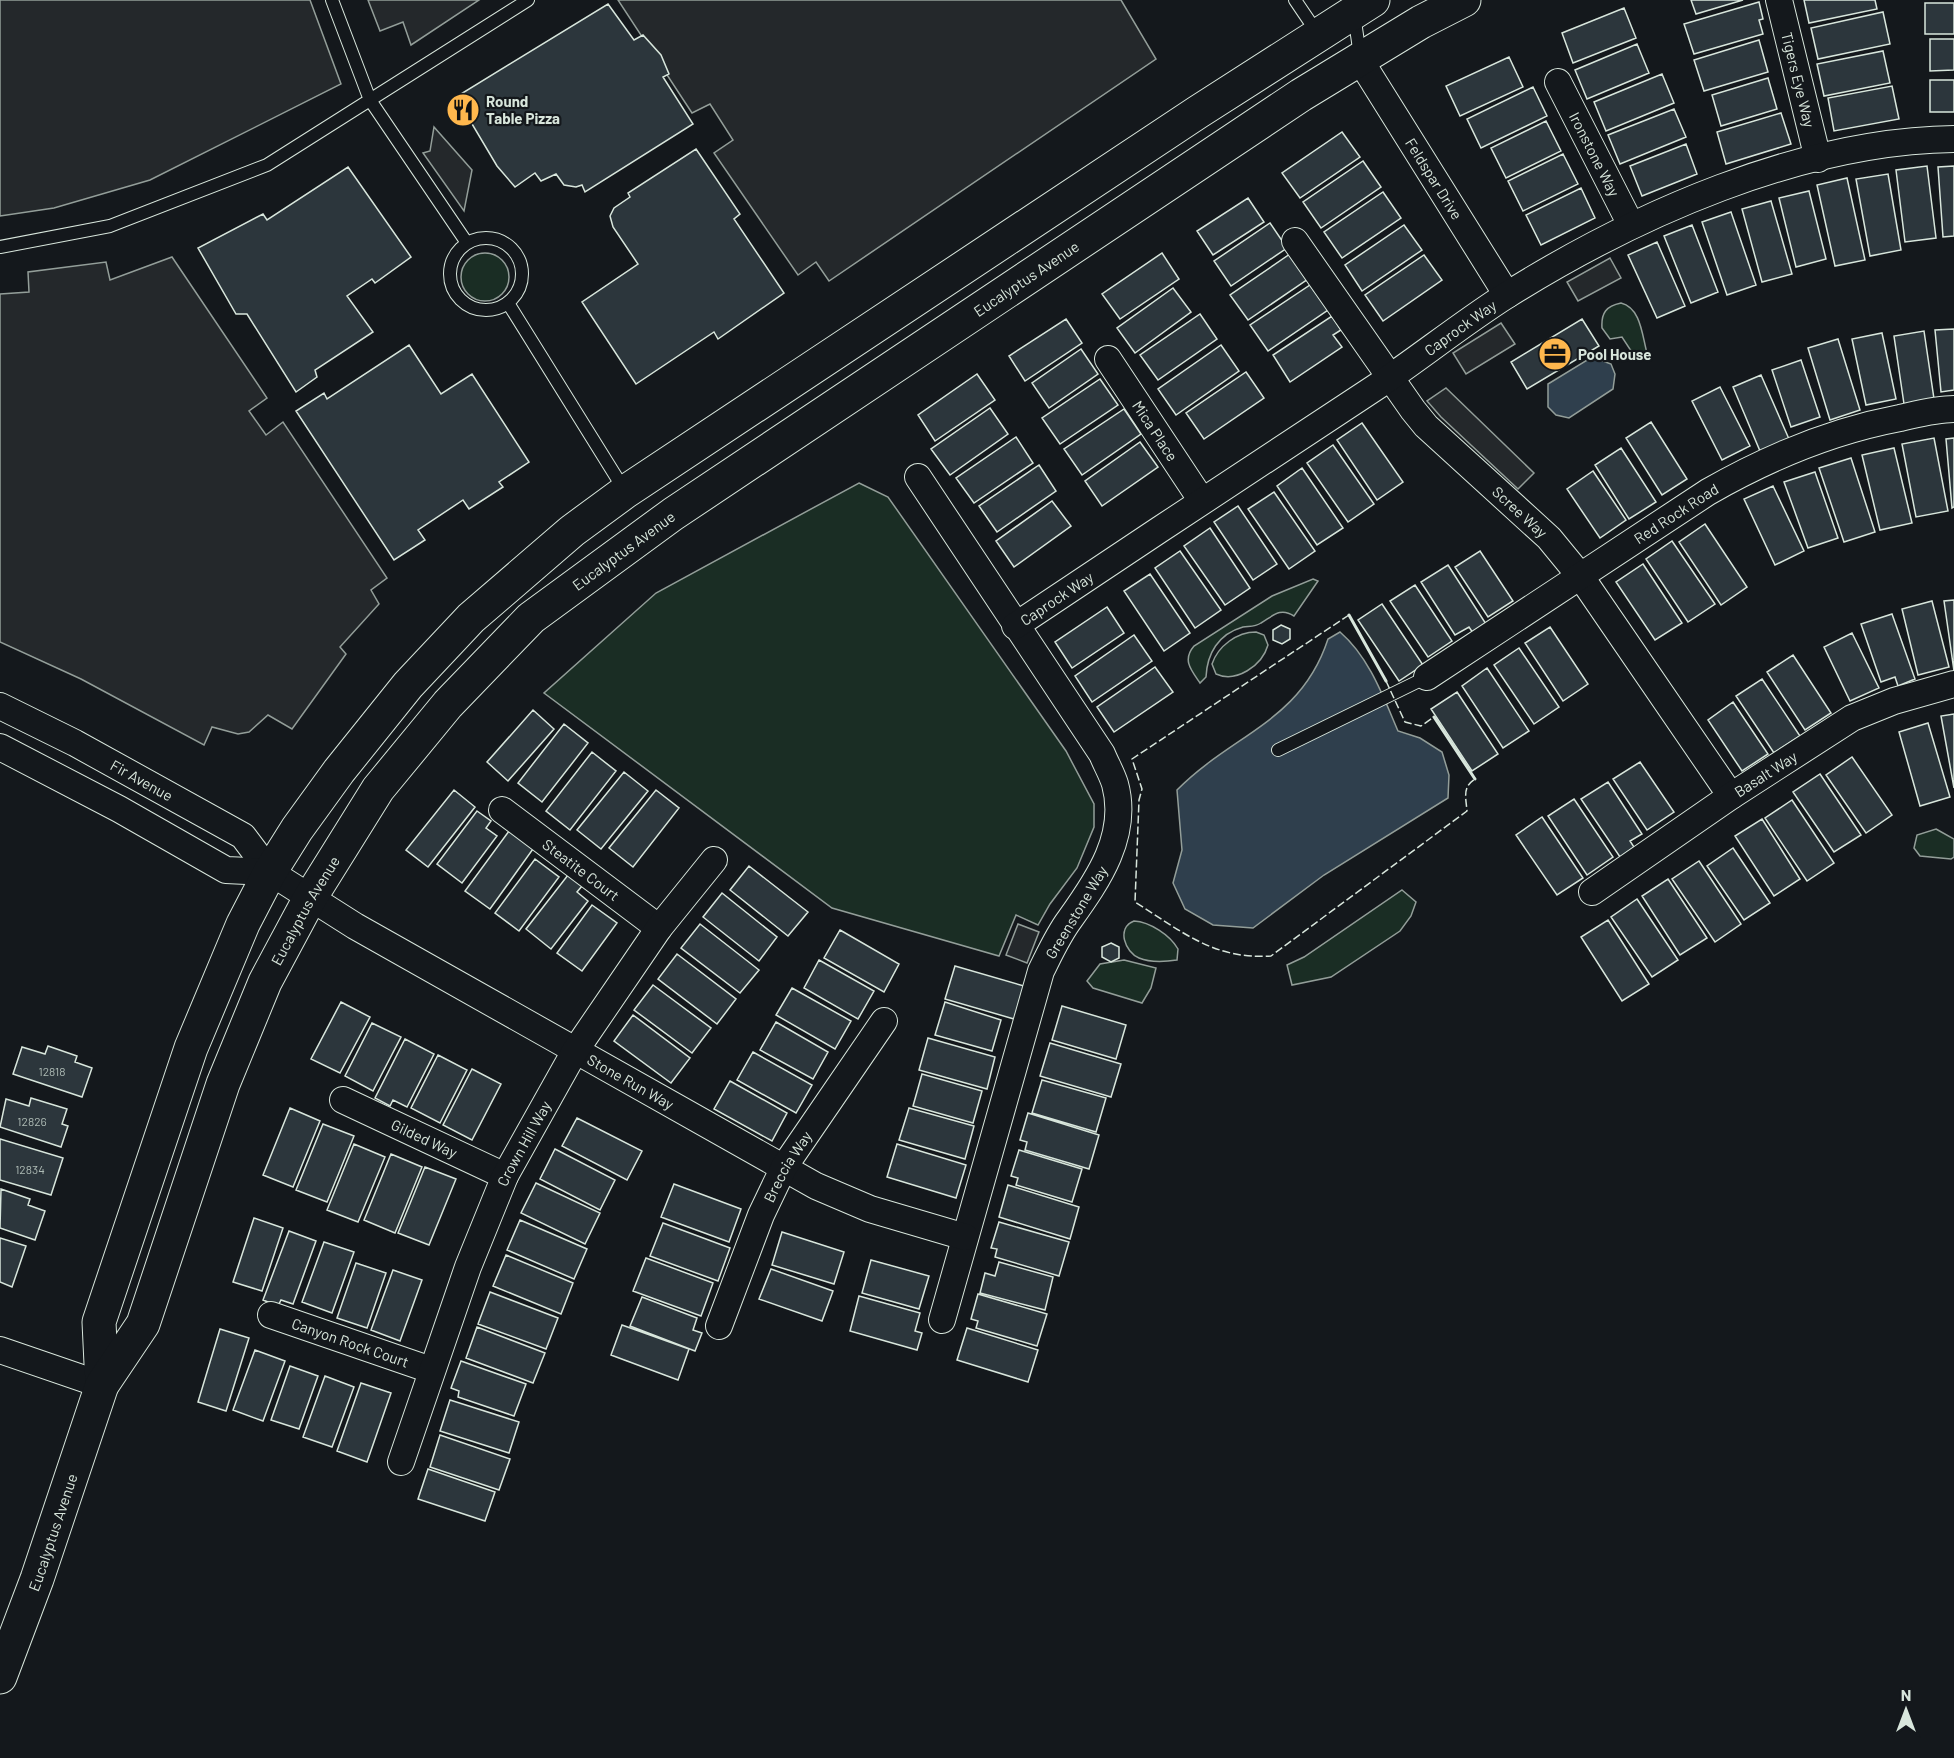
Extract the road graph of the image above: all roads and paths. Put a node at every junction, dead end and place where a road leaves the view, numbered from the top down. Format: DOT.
graph roads {
  1 [pos="333,0"];
  2 [pos="528,0"];
  3 [pos="1295,0"];
  4 [pos="1464,0"];
  5 [pos="1779,0"];
  6 [pos="1358,4"];
  7 [pos="1318,33"];
  8 [pos="1360,60"];
  9 [pos="1558,82"];
  10 [pos="370,100"];
  11 [pos="1954,139"];
  12 [pos="1818,159"];
  13 [pos="1631,225"];
  14 [pos="1295,241"];
  15 [pos="467,243"];
  16 [pos="0,247"];
  17 [pos="1507,296"];
  18 [pos="508,303"];
  19 [pos="1108,359"];
  20 [pos="1390,377"];
  21 [pos="1954,409"];
  22 [pos="918,477"];
  23 [pos="626,492"];
  24 [pos="1202,501"];
  25 [pos="1581,577"];
  26 [pos="1015,626"];
  27 [pos="487,660"];
  28 [pos="1427,677"];
  29 [pos="1954,684"];
  30 [pos="0,706"];
  31 [pos="0,747"];
  32 [pos="1278,750"];
  33 [pos="1731,796"];
  34 [pos="502,810"];
  35 [pos="714,860"];
  36 [pos="270,872"];
  37 [pos="1592,892"];
  38 [pos="310,898"];
  39 [pos="659,928"];
  40 [pos="884,1020"];
  41 [pos="575,1051"];
  42 [pos="343,1100"];
  43 [pos="783,1167"];
  44 [pos="505,1176"];
  45 [pos="965,1237"];
  46 [pos="271,1316"];
  47 [pos="942,1320"];
  48 [pos="719,1326"];
  49 [pos="0,1350"];
  50 [pos="431,1370"];
  51 [pos="102,1385"];
  52 [pos="401,1462"];
  53 [pos="0,1677"];
  1 -- 10 [label="lane"];
  2 -- 10 [label="lane"];
  3 -- 7 [label="lane"];
  4 -- 8 [label="main road, Eucalyptus Avenue"];
  5 -- 12 [label="street, Tigers Eye Way"];
  6 -- 7 [label="main road, Eucalyptus Avenue"];
  6 -- 8 [label="lane"];
  7 -- 23 [label="main road, Eucalyptus Avenue"];
  8 -- 17 [label="street, Feldspar Drive"];
  8 -- 27 [label="main road, Eucalyptus Avenue"];
  9 -- 13 [label="street, Ironstone Way"];
  10 -- 15 [label="lane"];
  10 -- 16 [label="lane"];
  11 -- 12 [label="street, Caprock Way"];
  12 -- 13 [label="street, Caprock Way"];
  13 -- 17 [label="street, Caprock Way"];
  14 -- 20 [label="street, Scree Way"];
  15 -- 18 [label="lane"];
  15 -- 18 [label="lane"];
  17 -- 20 [label="street, Caprock Way"];
  18 -- 23 [label="lane"];
  19 -- 24 [label="street, Mica Place"];
  20 -- 24 [label="street, Caprock Way"];
  20 -- 25 [label="street, Scree Way"];
  21 -- 25 [label="street, Red Rock Road"];
  22 -- 26 [label="street, Greenstone Way"];
  23 -- 27 [label="main road"];
  23 -- 36 [label="main road, Eucalyptus Avenue"];
  24 -- 26 [label="street, Caprock Way"];
  25 -- 28 [label="street, Red Rock Road"];
  25 -- 33 [label="street, Scree Way"];
  26 -- 45 [label="street, Greenstone Way"];
  27 -- 38 [label="main road, Eucalyptus Avenue"];
  28 -- 32 [label="lane"];
  29 -- 33 [label="street, Basalt Way"];
  30 -- 36 [label="street, Fir Avenue"];
  31 -- 36 [label="street"];
  33 -- 37 [label="street, Basalt Way"];
  34 -- 39 [label="street, Steatite Court"];
  35 -- 39 [label="street, Crown Hill Way"];
  36 -- 38 [label="street, Fir Avenue"];
  36 -- 51 [label="main road, Eucalyptus Avenue"];
  38 -- 41 [label="street, Stone Run Way"];
  38 -- 51 [label="main road, Eucalyptus Avenue"];
  39 -- 41 [label="street, Crown Hill Way"];
  40 -- 43 [label="street, Breccia Way"];
  41 -- 43 [label="street, Stone Run Way"];
  41 -- 44 [label="street, Crown Hill Way"];
  42 -- 44 [label="street, Gilded Way"];
  43 -- 45 [label="street, Stone Run Way"];
  43 -- 48 [label="street, Breccia Way"];
  44 -- 50 [label="street, Crown Hill Way"];
  45 -- 47 [label="street, Greenstone Way"];
  46 -- 50 [label="street, Canyon Rock Court"];
  49 -- 51 [label="street"];
  50 -- 52 [label="street, Crown Hill Way"];
  51 -- 53 [label="main road, Eucalyptus Avenue"];
}
